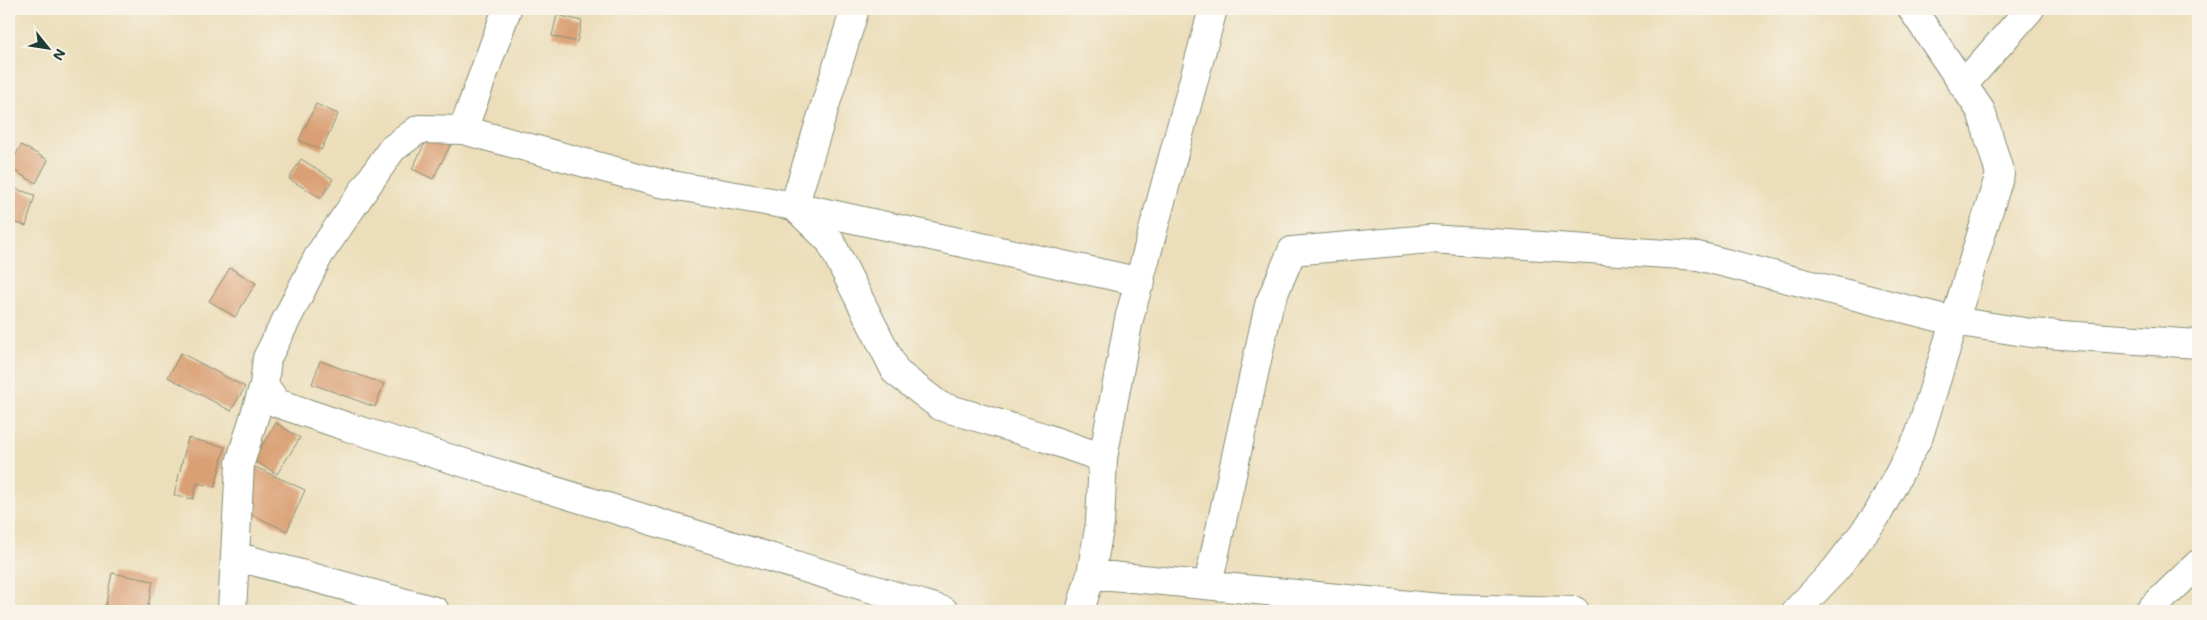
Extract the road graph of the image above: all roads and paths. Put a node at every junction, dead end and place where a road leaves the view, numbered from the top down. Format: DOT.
graph roads {
  1 [pos="507,9"];
  2 [pos="855,9"];
  3 [pos="1213,9"];
  4 [pos="1912,9"];
  5 [pos="2030,9"];
  6 [pos="1963,85"];
  7 [pos="463,130"];
  8 [pos="794,206"];
  9 [pos="1141,282"];
  10 [pos="1953,320"];
  11 [pos="2198,344"];
  12 [pos="264,385"];
  13 [pos="1103,458"];
  14 [pos="235,556"];
  15 [pos="2198,564"];
  16 [pos="1091,574"];
  17 [pos="1208,586"];
  18 [pos="1439,610"];
  19 [pos="232,611"];
  20 [pos="435,611"];
  21 [pos="944,611"];
  22 [pos="1080,611"];
  23 [pos="1575,611"];
  24 [pos="1796,611"];
  25 [pos="2149,611"];
  1 -- 7 [label="street"];
  2 -- 8 [label="street"];
  3 -- 9 [label="street"];
  4 -- 6 [label="street"];
  5 -- 6 [label="street"];
  6 -- 10 [label="street"];
  7 -- 8 [label="street"];
  7 -- 12 [label="street"];
  8 -- 9 [label="street"];
  8 -- 13 [label="street"];
  9 -- 13 [label="street"];
  10 -- 11 [label="street"];
  10 -- 17 [label="street"];
  10 -- 24 [label="street"];
  12 -- 14 [label="street"];
  12 -- 21 [label="street"];
  13 -- 16 [label="street"];
  14 -- 19 [label="street"];
  14 -- 20 [label="street"];
  15 -- 25 [label="street"];
  16 -- 17 [label="street"];
  16 -- 22 [label="street"];
  17 -- 18 [label="street"];
  18 -- 23 [label="street"];
}
